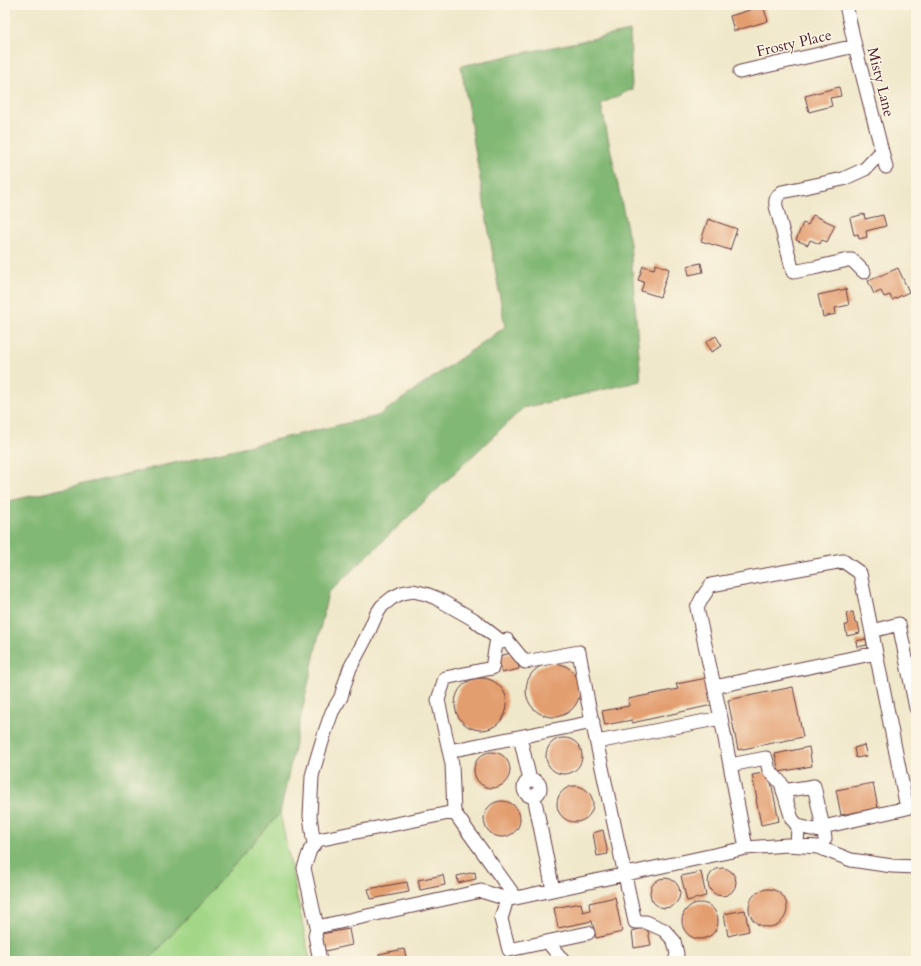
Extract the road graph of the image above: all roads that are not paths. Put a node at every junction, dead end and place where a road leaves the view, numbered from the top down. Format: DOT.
graph roads {
  1 [pos="846,5"];
  2 [pos="855,46"];
  3 [pos="740,72"];
  4 [pos="882,151"];
  5 [pos="886,167"];
  6 [pos="864,272"];
  7 [pos="872,631"];
  8 [pos="502,642"];
  9 [pos="876,653"];
  10 [pos="714,687"];
  11 [pos="916,708"];
  12 [pos="721,718"];
  13 [pos="593,722"];
  14 [pos="520,737"];
  15 [pos="597,742"];
  16 [pos="449,751"];
  17 [pos="730,765"];
  18 [pos="783,791"];
  19 [pos="454,812"];
  20 [pos="798,826"];
  21 [pos="824,829"];
  22 [pos="314,845"];
  23 [pos="797,846"];
  24 [pos="746,848"];
  25 [pos="825,850"];
  26 [pos="916,867"];
  27 [pos="625,874"];
  28 [pos="553,890"];
  29 [pos="512,899"];
  30 [pos="317,927"];
  31 [pos="588,933"];
  32 [pos="548,942"];
  33 [pos="320,961"];
  34 [pos="563,961"];
  35 [pos="675,961"];
  1 -- 2 [label="street, Misty Lane"];
  2 -- 3 [label="street, Frosty Place"];
  2 -- 4 [label="street, Misty Lane"];
  4 -- 5 [label="street, Misty Lane"];
  4 -- 6 [label="street"];
  7 -- 9 [label="street"];
  7 -- 10 [label="street"];
  7 -- 11 [label="street"];
  8 -- 13 [label="street"];
  8 -- 16 [label="street"];
  8 -- 22 [label="street"];
  9 -- 10 [label="street"];
  9 -- 21 [label="street"];
  10 -- 12 [label="street"];
  12 -- 15 [label="street"];
  12 -- 17 [label="street"];
  13 -- 14 [label="street"];
  13 -- 15 [label="street"];
  14 -- 16 [label="street"];
  14 -- 28 [label="street"];
  15 -- 27 [label="street"];
  16 -- 19 [label="street"];
  17 -- 18 [label="street"];
  17 -- 24 [label="street"];
  18 -- 20 [label="street"];
  18 -- 21 [label="street"];
  19 -- 22 [label="street"];
  19 -- 29 [label="street"];
  20 -- 21 [label="street"];
  20 -- 23 [label="street"];
  21 -- 25 [label="street"];
  22 -- 30 [label="street"];
  23 -- 24 [label="street"];
  23 -- 25 [label="street"];
  24 -- 27 [label="street"];
  25 -- 26 [label="street"];
  27 -- 28 [label="street"];
  27 -- 35 [label="street"];
  28 -- 29 [label="street"];
  29 -- 30 [label="street"];
  29 -- 32 [label="street"];
  30 -- 33 [label="street"];
  31 -- 32 [label="street"];
  32 -- 34 [label="street"];
}
